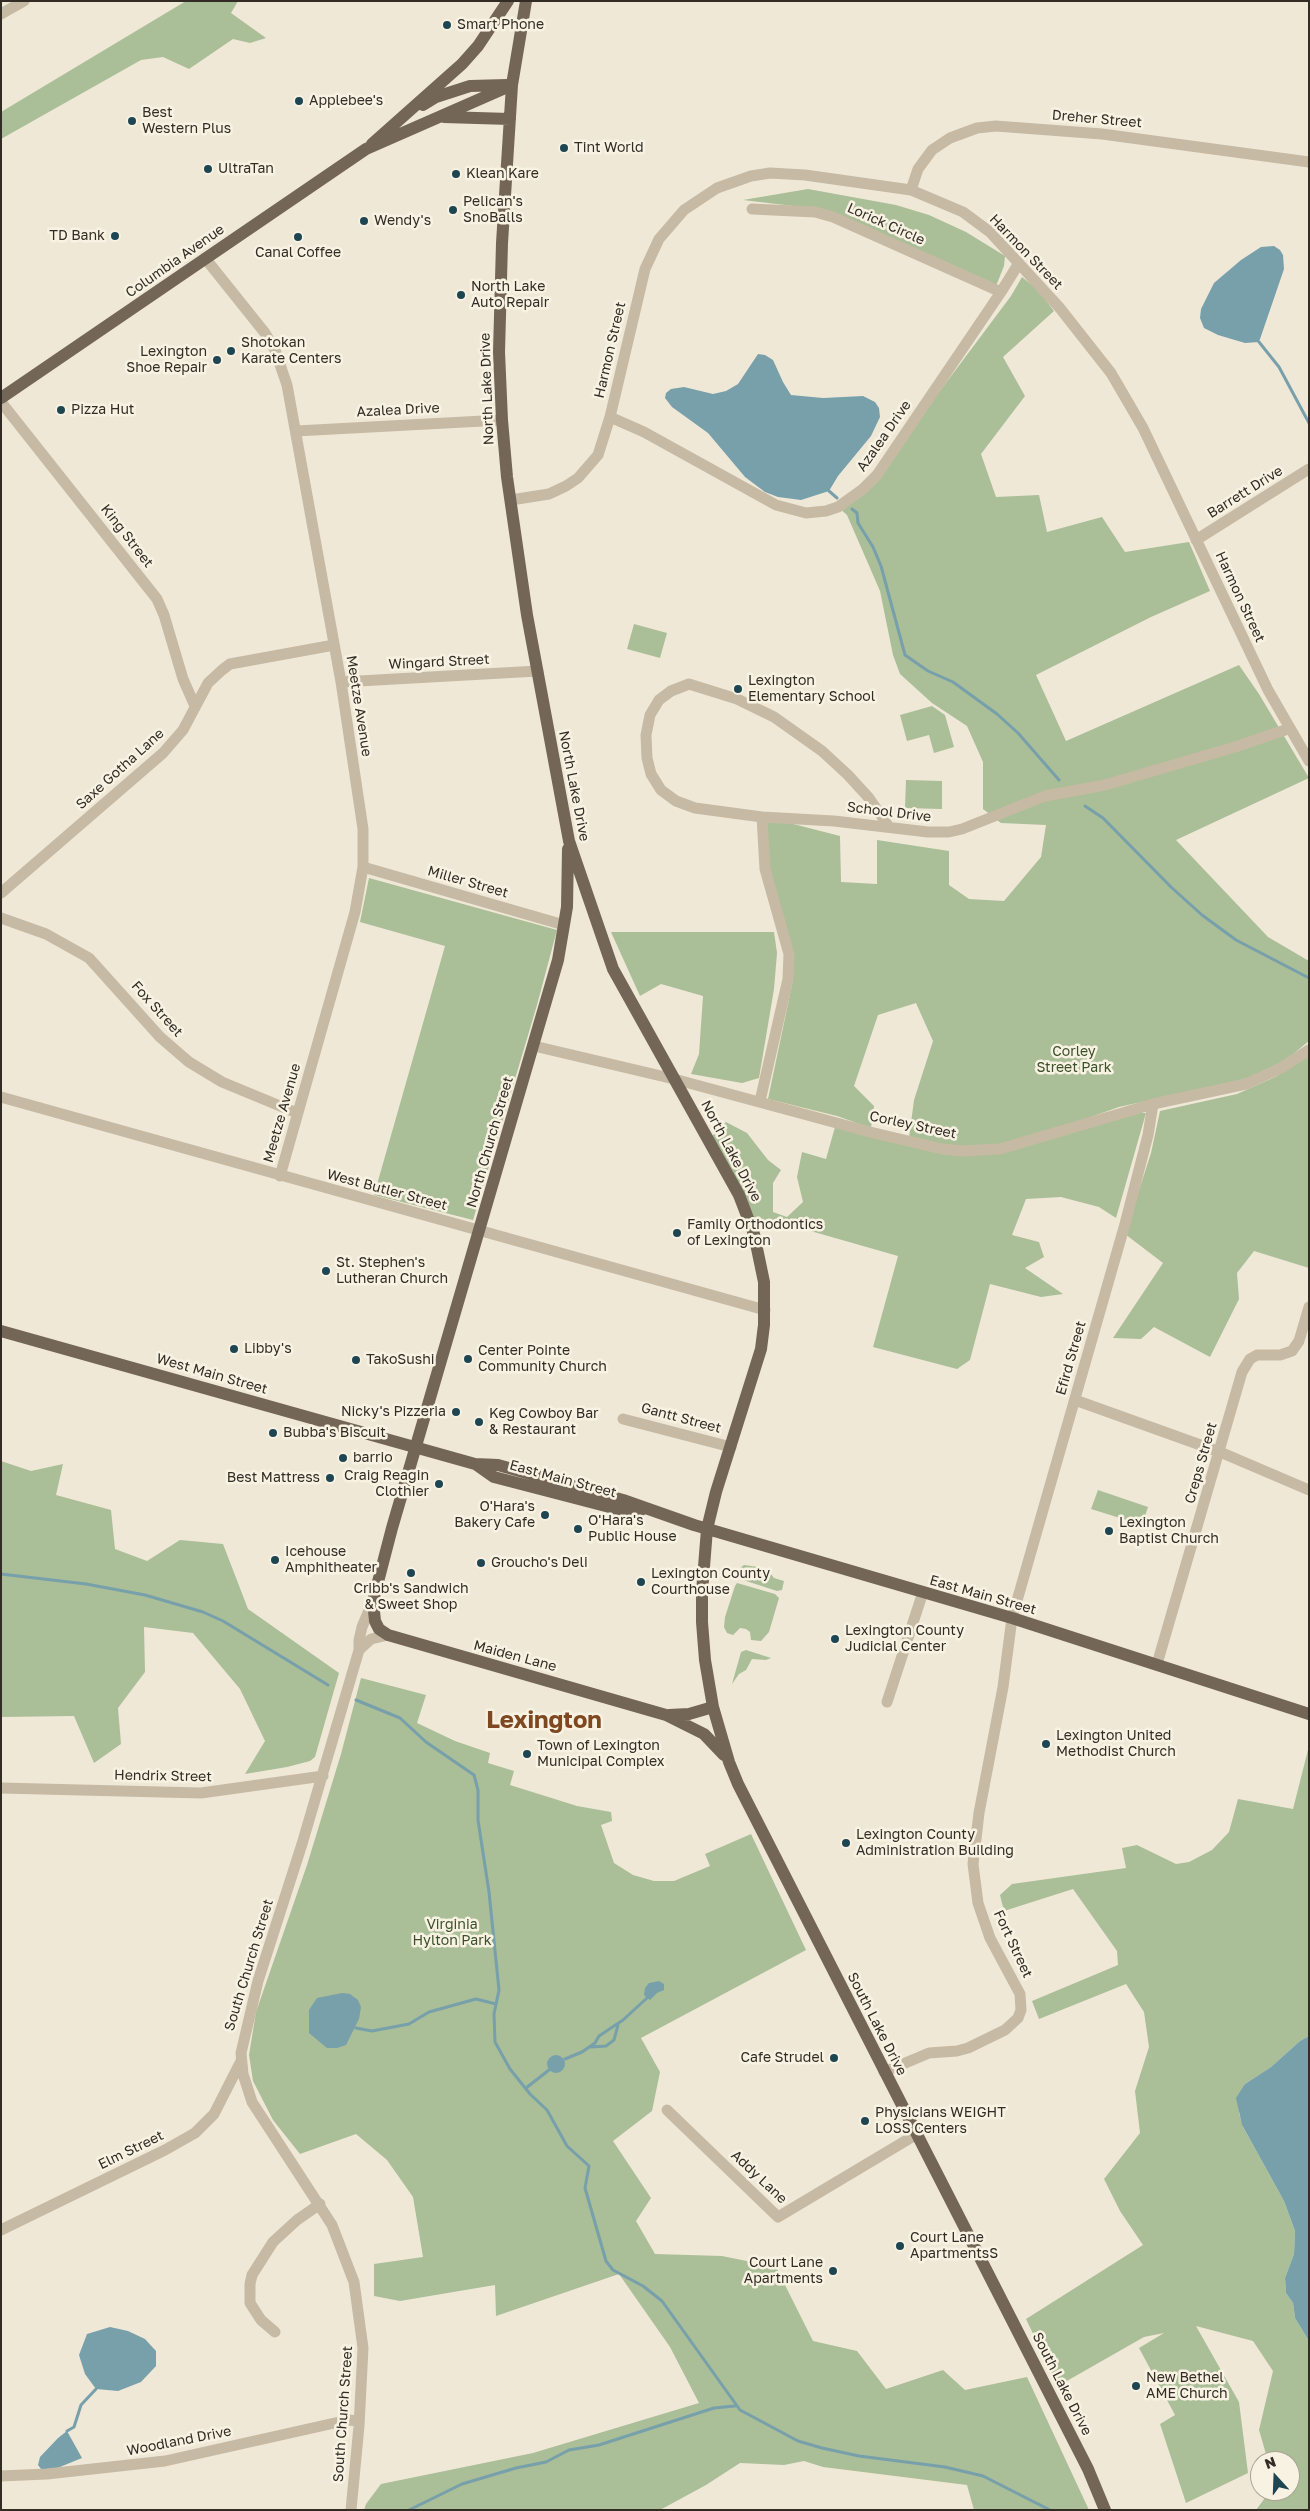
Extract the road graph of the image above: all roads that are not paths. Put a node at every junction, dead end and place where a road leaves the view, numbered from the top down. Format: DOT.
graph roads {
  1 [pos="24,1"];
  2 [pos="508,1"];
  3 [pos="526,1"];
  4 [pos="1,14"];
  5 [pos="512,85"];
  6 [pos="439,117"];
  7 [pos="399,118"];
  8 [pos="510,119"];
  9 [pos="366,149"];
  10 [pos="1309,162"];
  11 [pos="911,190"];
  12 [pos="752,209"];
  13 [pos="205,258"];
  14 [pos="1019,263"];
  15 [pos="1001,292"];
  16 [pos="1,398"];
  17 [pos="1,402"];
  18 [pos="610,417"];
  19 [pos="502,420"];
  20 [pos="296,431"];
  21 [pos="1309,470"];
  22 [pos="510,500"];
  23 [pos="1196,540"];
  24 [pos="334,645"];
  25 [pos="538,671"];
  26 [pos="341,682"];
  27 [pos="195,706"];
  28 [pos="1288,729"];
  29 [pos="1309,761"];
  30 [pos="762,817"];
  31 [pos="889,827"];
  32 [pos="568,841"];
  33 [pos="363,867"];
  34 [pos="1,893"];
  35 [pos="1,918"];
  36 [pos="564,925"];
  37 [pos="534,1046"];
  38 [pos="1309,1050"];
  39 [pos="674,1079"];
  40 [pos="1,1097"];
  41 [pos="760,1102"];
  42 [pos="1153,1104"];
  43 [pos="297,1113"];
  44 [pos="280,1176"];
  45 [pos="480,1231"];
  46 [pos="1309,1307"];
  47 [pos="765,1310"];
  48 [pos="1,1331"];
  49 [pos="1075,1400"];
  50 [pos="623,1418"];
  51 [pos="415,1446"];
  52 [pos="731,1446"];
  53 [pos="1220,1452"];
  54 [pos="1309,1490"];
  55 [pos="707,1529"];
  56 [pos="923,1592"];
  57 [pos="372,1601"];
  58 [pos="1012,1618"];
  59 [pos="388,1635"];
  60 [pos="359,1650"];
  61 [pos="1157,1664"];
  62 [pos="887,1702"];
  63 [pos="713,1707"];
  64 [pos="1309,1714"];
  65 [pos="666,1715"];
  66 [pos="729,1762"];
  67 [pos="323,1776"];
  68 [pos="1,1788"];
  69 [pos="240,2062"];
  70 [pos="884,2072"];
  71 [pos="667,2110"];
  72 [pos="917,2134"];
  73 [pos="320,2204"];
  74 [pos="1,2230"];
  75 [pos="275,2332"];
  76 [pos="359,2421"];
  77 [pos="1,2476"];
  78 [pos="351,2510"];
  79 [pos="1105,2510"];
  1 -- 4 [label="street"];
  2 -- 7 [label="main road, Columbia Avenue"];
  3 -- 5 [label="main road, North Lake Drive"];
  5 -- 6 [label="main road, Columbia Avenue"];
  5 -- 7 [label="main road, Columbia Avenue"];
  5 -- 8 [label="main road, North Lake Drive"];
  6 -- 8 [label="main road"];
  6 -- 9 [label="main road, Columbia Avenue"];
  7 -- 9 [label="main road, Columbia Avenue"];
  8 -- 19 [label="main road, North Lake Drive"];
  9 -- 13 [label="main road, Columbia Avenue"];
  10 -- 11 [label="street, Dreher Street"];
  11 -- 14 [label="street, Harmon Street"];
  11 -- 18 [label="street, Harmon Street"];
  12 -- 15 [label="street, Lorick Circle"];
  13 -- 16 [label="main road, Columbia Avenue"];
  13 -- 20 [label="street, Meetze Avenue"];
  14 -- 15 [label="street, Azalea Drive"];
  14 -- 23 [label="street, Harmon Street"];
  15 -- 18 [label="street, Azalea Drive"];
  17 -- 27 [label="street, King Street"];
  18 -- 22 [label="street, Harmon Street"];
  19 -- 20 [label="street, Azalea Drive"];
  19 -- 22 [label="main road, North Lake Drive"];
  20 -- 24 [label="street, Meetze Avenue"];
  21 -- 23 [label="street, Barrett Drive"];
  22 -- 25 [label="main road, North Lake Drive"];
  23 -- 28 [label="street, Harmon Street"];
  24 -- 26 [label="street, Meetze Avenue"];
  24 -- 27 [label="street, Saxe Gotha Lane"];
  25 -- 26 [label="street, Wingard Street"];
  25 -- 32 [label="main road, North Lake Drive"];
  26 -- 33 [label="street, Meetze Avenue"];
  27 -- 34 [label="street, Saxe Gotha Lane"];
  28 -- 29 [label="street, Harmon Street"];
  28 -- 31 [label="street, School Drive"];
  30 -- 31 [label="street, School Drive"];
  30 -- 31 [label="street, School Drive"];
  30 -- 41 [label="street"];
  32 -- 36 [label="main road, North Church Street"];
  32 -- 39 [label="main road, North Lake Drive"];
  33 -- 36 [label="street, Miller Street"];
  33 -- 43 [label="street, Meetze Avenue"];
  35 -- 43 [label="street, Fox Street"];
  36 -- 37 [label="main road, North Church Street"];
  37 -- 39 [label="street, Corley Street"];
  37 -- 45 [label="main road, North Church Street"];
  38 -- 42 [label="street, Corley Street"];
  39 -- 41 [label="street, Corley Street"];
  39 -- 47 [label="main road, North Lake Drive"];
  40 -- 44 [label="street, West Butler Street"];
  41 -- 42 [label="street, Corley Street"];
  42 -- 49 [label="street, Efird Street"];
  43 -- 44 [label="street, Meetze Avenue"];
  44 -- 45 [label="street, West Butler Street"];
  45 -- 47 [label="street, West Butler Street"];
  45 -- 51 [label="main road, North Church Street"];
  46 -- 53 [label="street, Creps Street"];
  47 -- 52 [label="main road, North Lake Drive"];
  48 -- 51 [label="main road, West Main Street"];
  49 -- 53 [label="street"];
  49 -- 58 [label="street, Efird Street"];
  50 -- 52 [label="street, Gantt Street"];
  51 -- 55 [label="main road, East Main Street"];
  51 -- 57 [label="main road, South Church Street"];
  52 -- 55 [label="main road, North Lake Drive"];
  53 -- 54 [label="street"];
  53 -- 61 [label="street, Creps Street"];
  55 -- 56 [label="main road, East Main Street"];
  55 -- 63 [label="main road, South Lake Drive"];
  56 -- 58 [label="main road, East Main Street"];
  56 -- 62 [label="street"];
  57 -- 59 [label="main road"];
  57 -- 60 [label="street, South Church Street"];
  58 -- 61 [label="main road, East Main Street"];
  58 -- 70 [label="street, Fort Street"];
  59 -- 60 [label="street"];
  59 -- 65 [label="main road, Maiden Lane"];
  60 -- 67 [label="street, South Church Street"];
  61 -- 64 [label="main road, East Main Street"];
  63 -- 65 [label="main road, Maiden Lane"];
  63 -- 66 [label="main road, South Lake Drive"];
  65 -- 66 [label="main road, Maiden Lane"];
  66 -- 70 [label="main road, South Lake Drive"];
  67 -- 68 [label="street, Hendrix Street"];
  67 -- 69 [label="street, South Church Street"];
  69 -- 73 [label="street, South Church Street"];
  69 -- 74 [label="street, Elm Street"];
  70 -- 72 [label="main road, South Lake Drive"];
  71 -- 72 [label="street, Addy Lane"];
  72 -- 79 [label="main road, South Lake Drive"];
  73 -- 75 [label="street"];
  73 -- 76 [label="street, South Church Street"];
  76 -- 77 [label="street, Woodland Drive"];
  76 -- 78 [label="street, South Church Street"];
}
